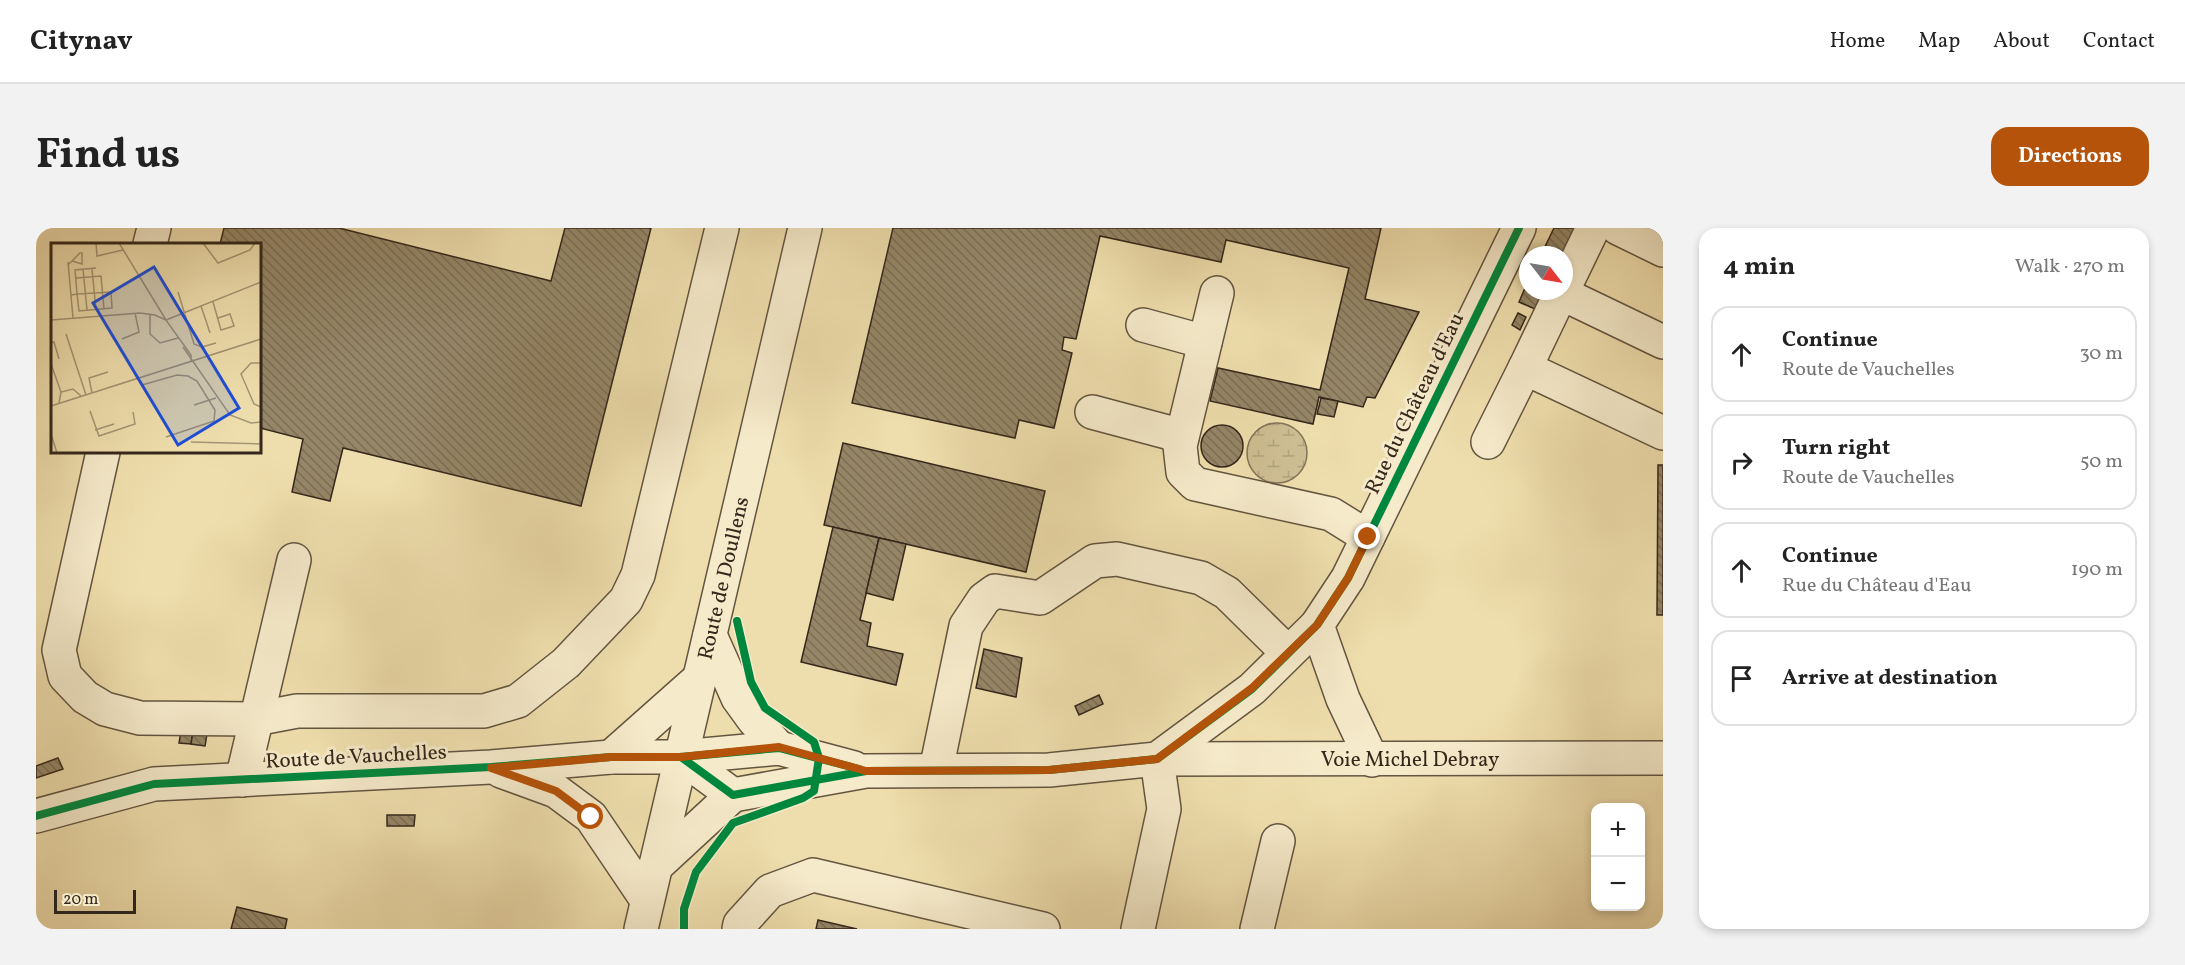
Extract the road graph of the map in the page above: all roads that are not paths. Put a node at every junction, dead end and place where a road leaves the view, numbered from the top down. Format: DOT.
graph roads {
  1 [pos="154,228"];
  2 [pos="722,228"];
  3 [pos="805,228"];
  4 [pos="1520,228"];
  5 [pos="1593,228"];
  6 [pos="1618,228"];
  7 [pos="150,243"];
  8 [pos="1663,250"];
  9 [pos="1573,269"];
  10 [pos="1217,293"];
  11 [pos="1573,297"];
  12 [pos="1558,300"];
  13 [pos="1143,325"];
  14 [pos="1205,342"];
  15 [pos="1663,342"];
  16 [pos="1525,368"];
  17 [pos="1092,412"];
  18 [pos="1663,433"];
  19 [pos="1182,436"];
  20 [pos="1488,442"];
  21 [pos="103,453"];
  22 [pos="1368,537"];
  23 [pos="294,560"];
  24 [pos="1317,625"];
  25 [pos="710,635"];
  26 [pos="1288,653"];
  27 [pos="700,678"];
  28 [pos="255,719"];
  29 [pos="779,747"];
  30 [pos="611,757"];
  31 [pos="681,757"];
  32 [pos="1663,758"];
  33 [pos="1157,759"];
  34 [pos="1372,760"];
  35 [pos="491,768"];
  36 [pos="936,770"];
  37 [pos="866,771"];
  38 [pos="242,780"];
  39 [pos="733,795"];
  40 [pos="36,816"];
  41 [pos="1278,841"];
  42 [pos="655,867"];
  43 [pos="644,915"];
  44 [pos="739,929"];
  45 [pos="1043,929"];
  46 [pos="1138,929"];
  47 [pos="1257,929"];
  1 -- 7 [label="street"];
  2 -- 28 [label="street"];
  3 -- 25 [label="street, Route de Doullens"];
  4 -- 22 [label="street, Rue du Château d'Eau"];
  5 -- 9 [label="street"];
  6 -- 8 [label="street"];
  10 -- 14 [label="street"];
  11 -- 15 [label="street"];
  12 -- 16 [label="street"];
  13 -- 14 [label="street"];
  14 -- 19 [label="street"];
  16 -- 18 [label="street"];
  16 -- 20 [label="street"];
  17 -- 19 [label="street"];
  19 -- 22 [label="street"];
  21 -- 28 [label="street"];
  22 -- 24 [label="street, Rue du Château d'Eau"];
  23 -- 28 [label="street"];
  24 -- 26 [label="street, Rue du Château d'Eau"];
  24 -- 34 [label="street"];
  25 -- 27 [label="street, Route de Doullens"];
  25 -- 29 [label="street"];
  26 -- 33 [label="street, Rue du Château d'Eau"];
  26 -- 36 [label="street"];
  27 -- 30 [label="street"];
  27 -- 31 [label="street, Route de Doullens"];
  28 -- 38 [label="street"];
  29 -- 31 [label="street"];
  29 -- 37 [label="street"];
  30 -- 31 [label="street, Route de Vauchelles"];
  30 -- 35 [label="street, Route de Vauchelles"];
  31 -- 39 [label="street"];
  31 -- 42 [label="street, Route de Doullens"];
  32 -- 34 [label="street, Voie Michel Debray"];
  33 -- 34 [label="street, Voie Michel Debray"];
  33 -- 36 [label="street"];
  33 -- 46 [label="street"];
  35 -- 38 [label="street, Route de Vauchelles"];
  35 -- 43 [label="street, Route de Vauchelles"];
  36 -- 37 [label="street"];
  37 -- 39 [label="street"];
  38 -- 40 [label="street, Route de Vauchelles"];
  39 -- 42 [label="street"];
  41 -- 47 [label="street"];
  42 -- 43 [label="street, Route de Doullens"];
  44 -- 45 [label="street"];
}
